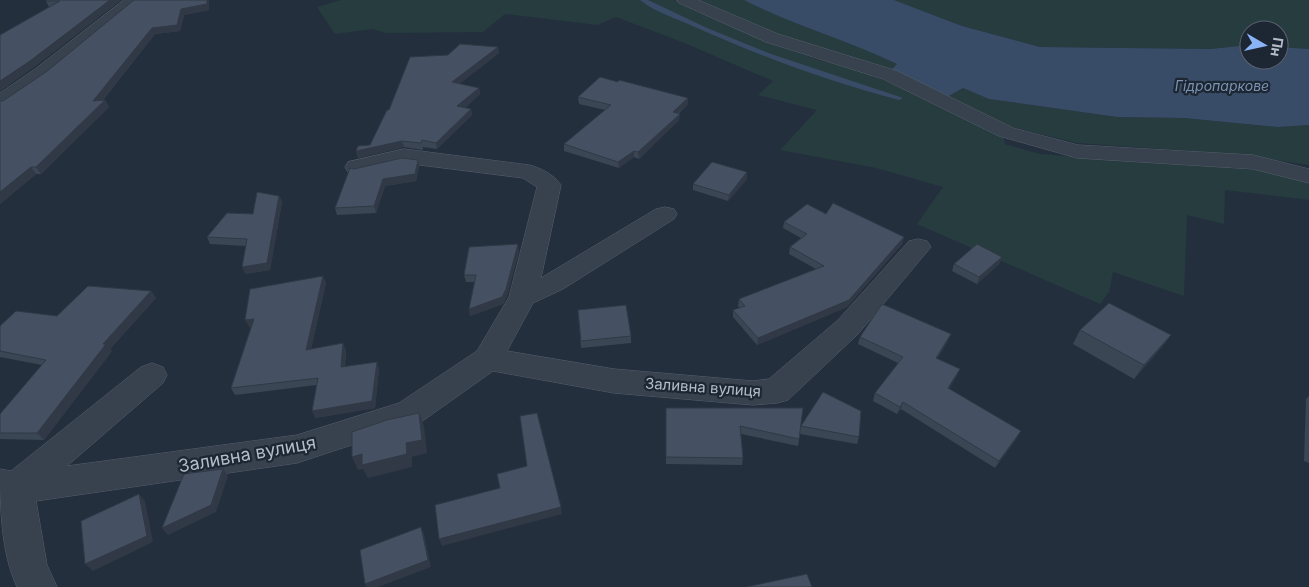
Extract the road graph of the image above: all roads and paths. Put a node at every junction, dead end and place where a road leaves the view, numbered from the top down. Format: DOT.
graph roads {
  1 [pos="134,0"];
  2 [pos="685,0"];
  3 [pos="0,102"];
  4 [pos="356,167"];
  5 [pos="1309,176"];
  6 [pos="665,214"];
  7 [pos="918,247"];
  8 [pos="523,297"];
  9 [pos="488,359"];
  10 [pos="152,375"];
  11 [pos="8,486"];
  12 [pos="37,587"];
  1 -- 3 [label="street"];
  2 -- 5 [label="street"];
  4 -- 8 [label="street, Заливна вулиця"];
  6 -- 8 [label="street"];
  7 -- 9 [label="street, Заливна вулиця"];
  8 -- 9 [label="street, Заливна вулиця"];
  9 -- 11 [label="street, Заливна вулиця"];
  10 -- 11 [label="street"];
  11 -- 12 [label="street"];
}
